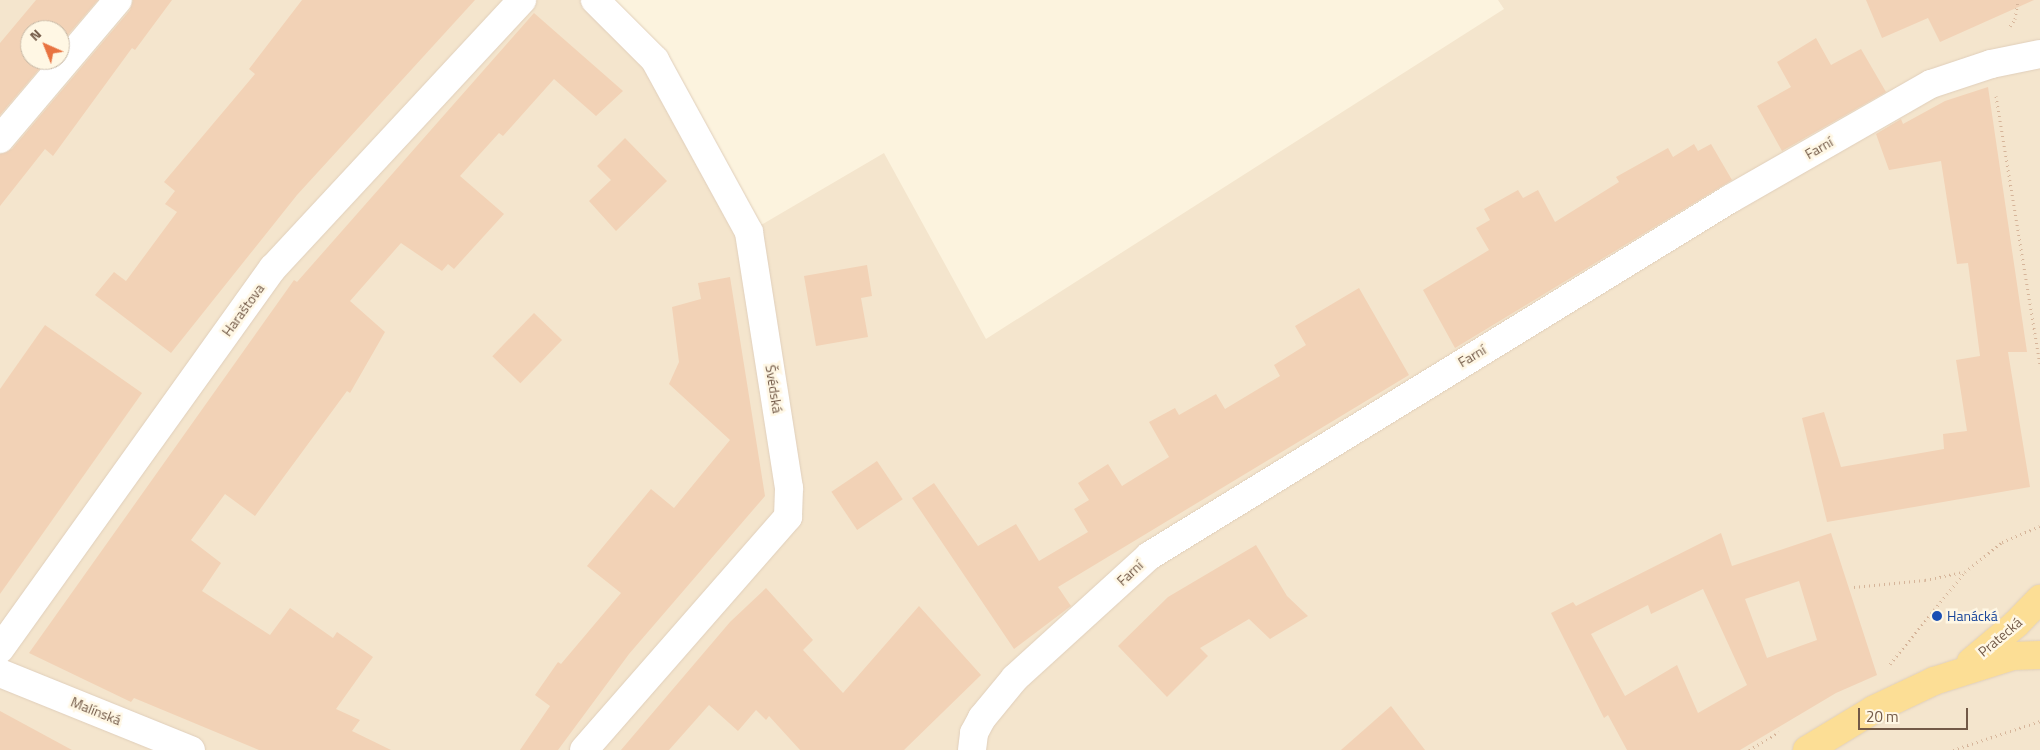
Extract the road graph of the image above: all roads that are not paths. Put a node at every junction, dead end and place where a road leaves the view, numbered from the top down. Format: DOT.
graph roads {
  1 [pos="118,0"];
  2 [pos="522,0"];
  3 [pos="595,0"];
  4 [pos="2040,54"];
  5 [pos="0,139"];
  6 [pos="2040,599"];
  7 [pos="0,649"];
  8 [pos="2040,654"];
  9 [pos="1958,672"];
  10 [pos="0,673"];
  11 [pos="191,750"];
  12 [pos="584,750"];
  13 [pos="972,750"];
  14 [pos="1807,750"];
  1 -- 5 [label="street"];
  2 -- 7 [label="street, Haraštova"];
  3 -- 12 [label="street, Švédská"];
  4 -- 13 [label="street, Farní"];
  6 -- 9 [label="main road, Pratecká"];
  8 -- 9 [label="main road"];
  9 -- 14 [label="main road"];
  10 -- 11 [label="street, Malínská"];
}
